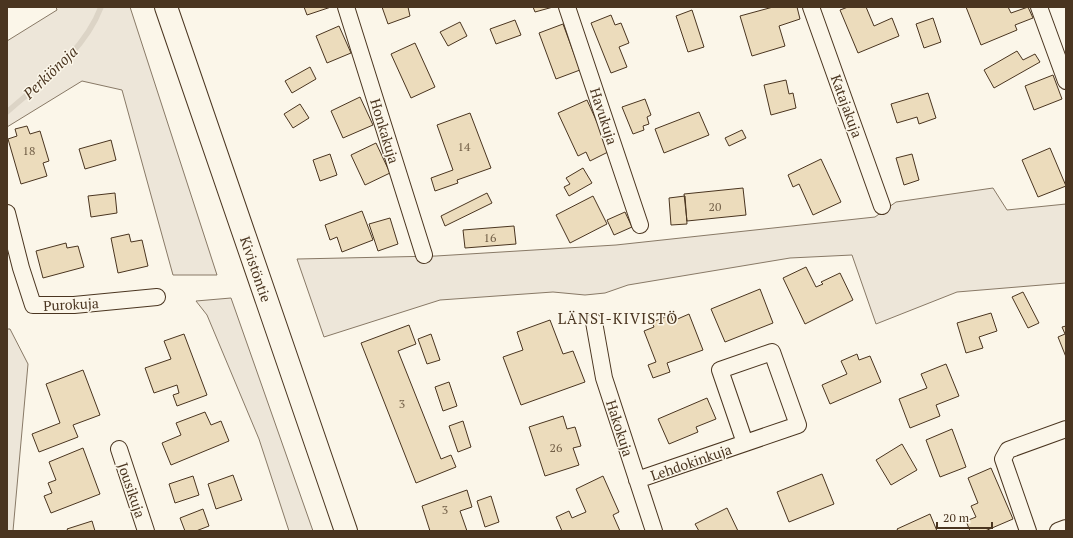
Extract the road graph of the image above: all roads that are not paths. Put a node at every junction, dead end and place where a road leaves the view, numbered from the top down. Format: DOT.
graph roads {
  1 [pos="166,7"];
  2 [pos="346,7"];
  3 [pos="568,7"];
  4 [pos="811,7"];
  5 [pos="1038,7"];
  6 [pos="1066,81"];
  7 [pos="882,206"];
  8 [pos="7,213"];
  9 [pos="640,225"];
  10 [pos="424,255"];
  11 [pos="157,297"];
  12 [pos="594,322"];
  13 [pos="1066,429"];
  14 [pos="745,443"];
  15 [pos="118,450"];
  16 [pos="637,480"];
  17 [pos="1066,528"];
  18 [pos="146,531"];
  19 [pos="346,531"];
  20 [pos="654,531"];
  21 [pos="1028,531"];
  22 [pos="1058,531"];
  1 -- 19 [label="main road, Kivistöntie"];
  2 -- 10 [label="street, Honkakuja"];
  3 -- 9 [label="street, Havukuja"];
  4 -- 7 [label="street, Katajakuja"];
  5 -- 6 [label="street"];
  8 -- 11 [label="street, Purokuja"];
  12 -- 16 [label="street, Hakokuja"];
  13 -- 21 [label="street"];
  14 -- 14 [label="street, Lehdokinkuja"];
  14 -- 16 [label="street, Lehdokinkuja"];
  15 -- 18 [label="street, Jousikuja"];
  16 -- 20 [label="street, Hakokuja"];
  17 -- 22 [label="street"];
}
